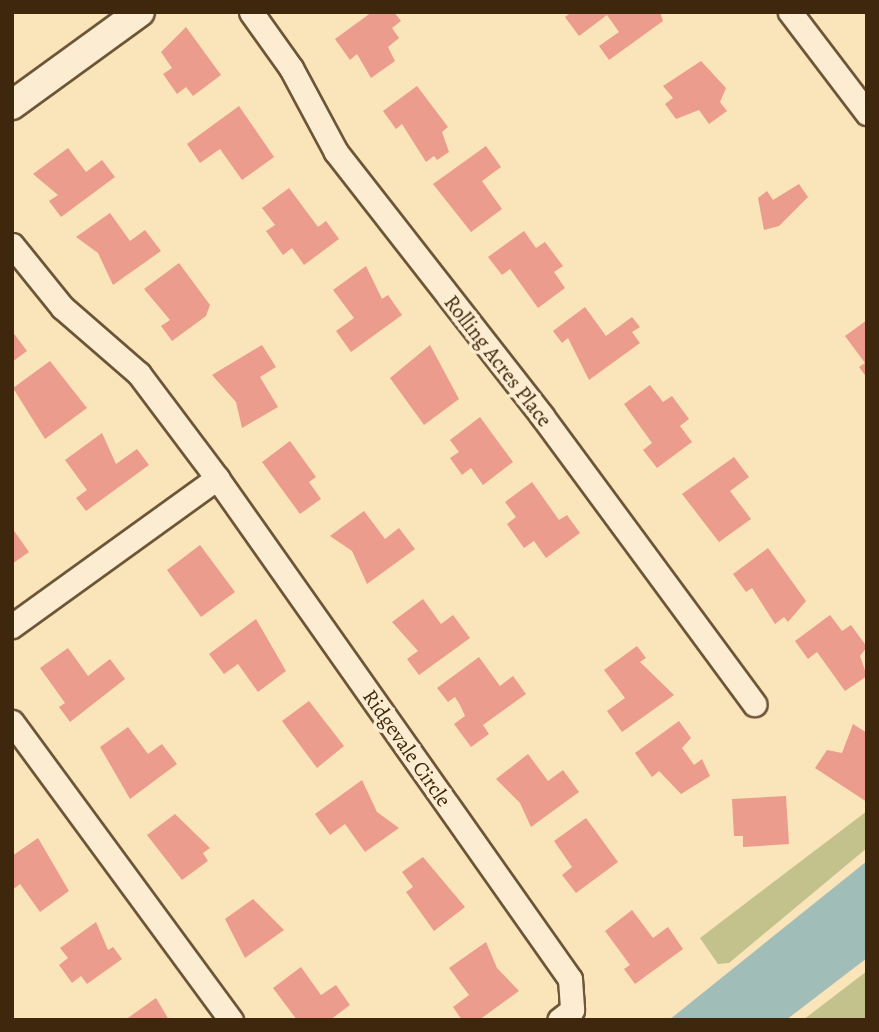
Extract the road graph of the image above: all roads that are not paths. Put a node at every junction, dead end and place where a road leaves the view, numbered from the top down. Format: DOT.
graph roads {
  1 [pos="140,12"];
  2 [pos="251,12"];
  3 [pos="790,12"];
  4 [pos="12,105"];
  5 [pos="867,113"];
  6 [pos="12,245"];
  7 [pos="217,478"];
  8 [pos="12,626"];
  9 [pos="754,704"];
  10 [pos="12,722"];
  11 [pos="231,1020"];
  12 [pos="559,1020"];
  1 -- 4 [label="street"];
  2 -- 9 [label="street, Rolling Acres Place"];
  3 -- 5 [label="street"];
  6 -- 7 [label="street, Ridgevale Circle"];
  7 -- 8 [label="street"];
  7 -- 12 [label="street, Ridgevale Circle"];
  10 -- 11 [label="street"];
}
